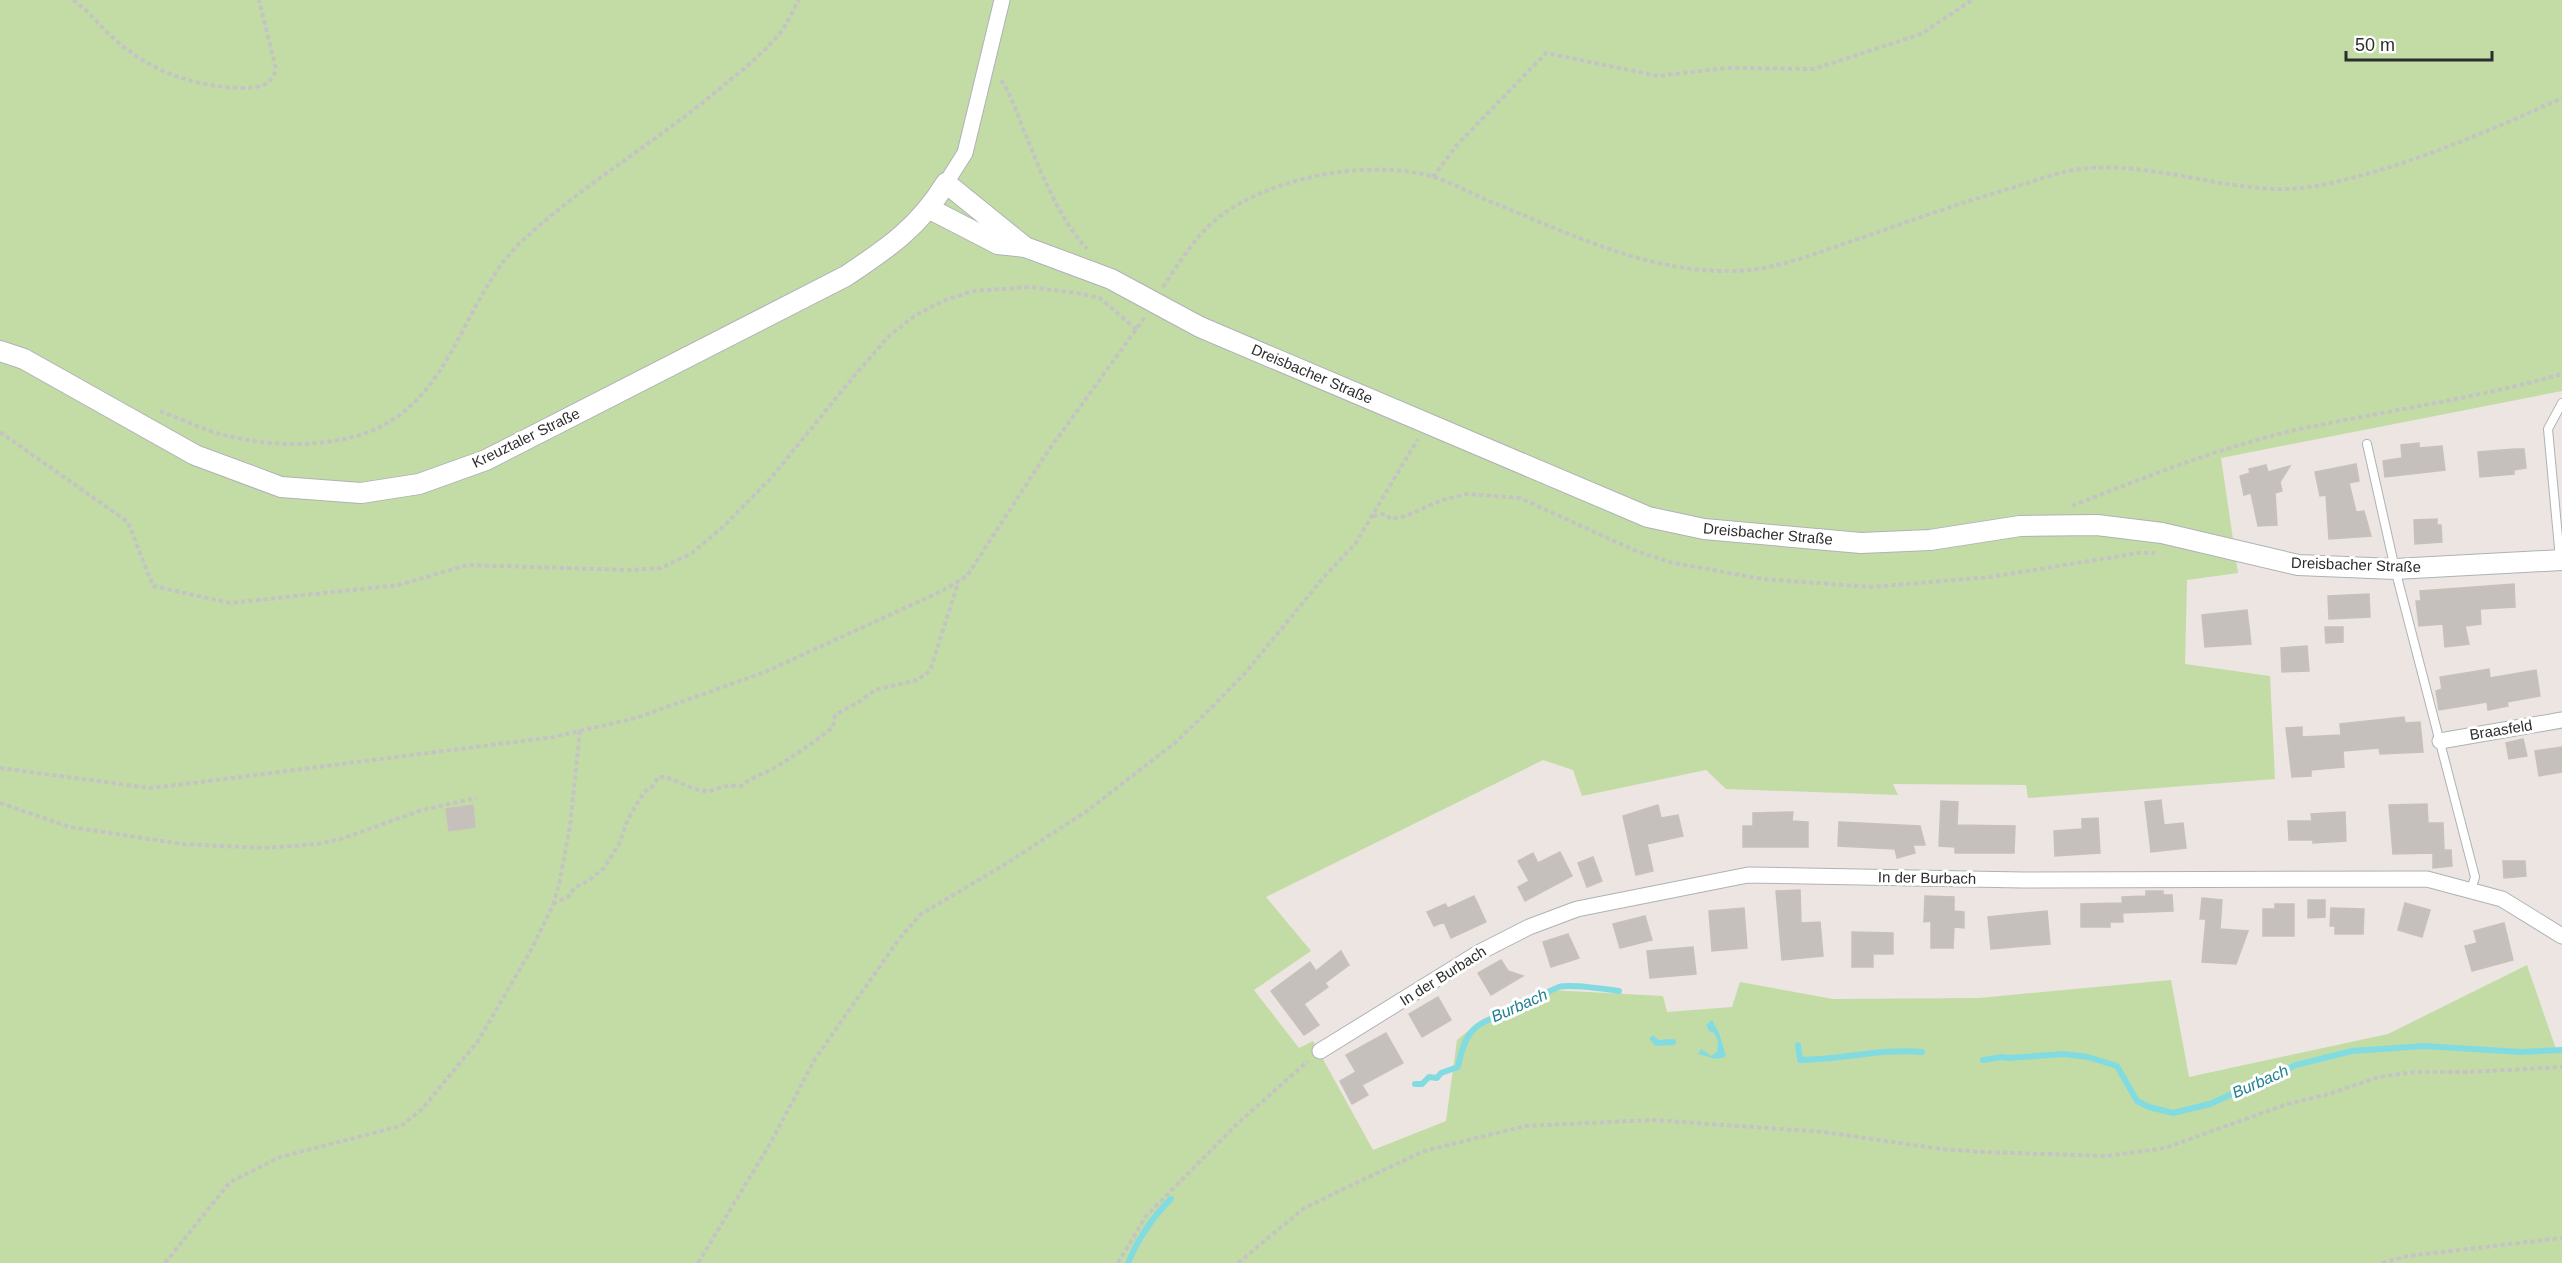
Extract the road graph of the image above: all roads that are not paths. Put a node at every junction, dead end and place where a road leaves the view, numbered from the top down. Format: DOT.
graph roads {
  1 [pos="1002,0"];
  2 [pos="946,183"];
  3 [pos="930,209"];
  4 [pos="1025,248"];
  5 [pos="0,351"];
  6 [pos="2562,403"];
  7 [pos="2367,444"];
  8 [pos="2561,560"];
  9 [pos="2395,569"];
  10 [pos="2562,720"];
  11 [pos="2440,741"];
  12 [pos="2471,890"];
  13 [pos="2562,936"];
  14 [pos="1320,1051"];
  1 -- 2 [label="street"];
  2 -- 3 [label="street, Kreuztaler Straße"];
  2 -- 4 [label="street, Dreisbacher Straße"];
  3 -- 4 [label="street, Dreisbacher Straße"];
  3 -- 5 [label="street, Kreuztaler Straße"];
  4 -- 9 [label="street, Dreisbacher Straße"];
  6 -- 8 [label="lane"];
  7 -- 9 [label="lane"];
  8 -- 9 [label="street, Dreisbacher Straße"];
  9 -- 11 [label="lane"];
  10 -- 11 [label="street, Braasfeld"];
  11 -- 12 [label="lane"];
  12 -- 13 [label="street, In der Burbach"];
  12 -- 14 [label="street, In der Burbach"];
}
